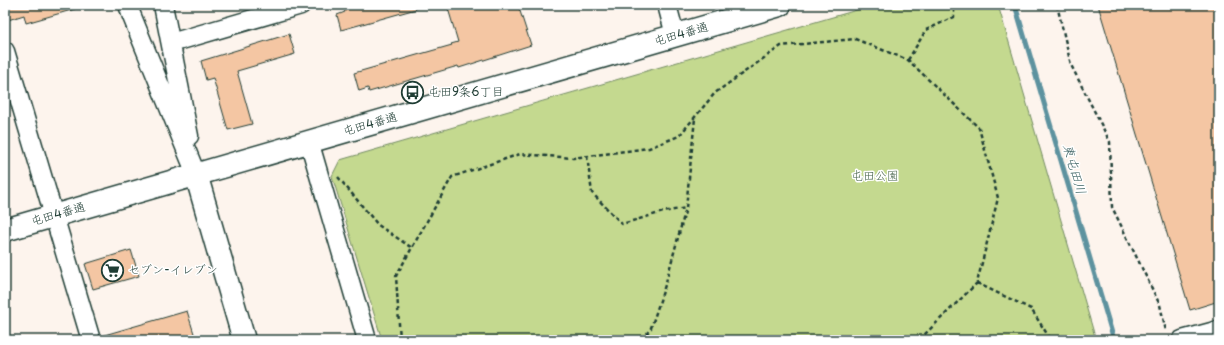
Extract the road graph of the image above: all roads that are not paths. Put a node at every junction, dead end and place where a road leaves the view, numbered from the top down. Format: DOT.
graph roads {
  1 [pos="128,5"];
  2 [pos="163,5"];
  3 [pos="302,5"];
  4 [pos="667,5"];
  5 [pos="780,5"];
  6 [pos="273,9"];
  7 [pos="675,35"];
  8 [pos="171,43"];
  9 [pos="5,51"];
  10 [pos="11,91"];
  11 [pos="309,141"];
  12 [pos="196,174"];
  13 [pos="54,215"];
  14 [pos="5,230"];
  15 [pos="1219,330"];
  16 [pos="91,340"];
  17 [pos="244,340"];
  18 [pos="367,340"];
  19 [pos="1182,340"];
  1 -- 12 [label="street"];
  2 -- 8 [label="street"];
  3 -- 6 [label="street"];
  4 -- 7 [label="street"];
  5 -- 7 [label="street, 屯田4番通"];
  6 -- 8 [label="street"];
  7 -- 11 [label="street, 屯田4番通"];
  8 -- 12 [label="street"];
  9 -- 10 [label="street"];
  10 -- 13 [label="street"];
  11 -- 12 [label="street, 屯田4番通"];
  11 -- 18 [label="street"];
  12 -- 13 [label="street, 屯田4番通"];
  12 -- 17 [label="street"];
  13 -- 14 [label="street, 屯田4番通"];
  13 -- 16 [label="street"];
  15 -- 19 [label="street"];
}
